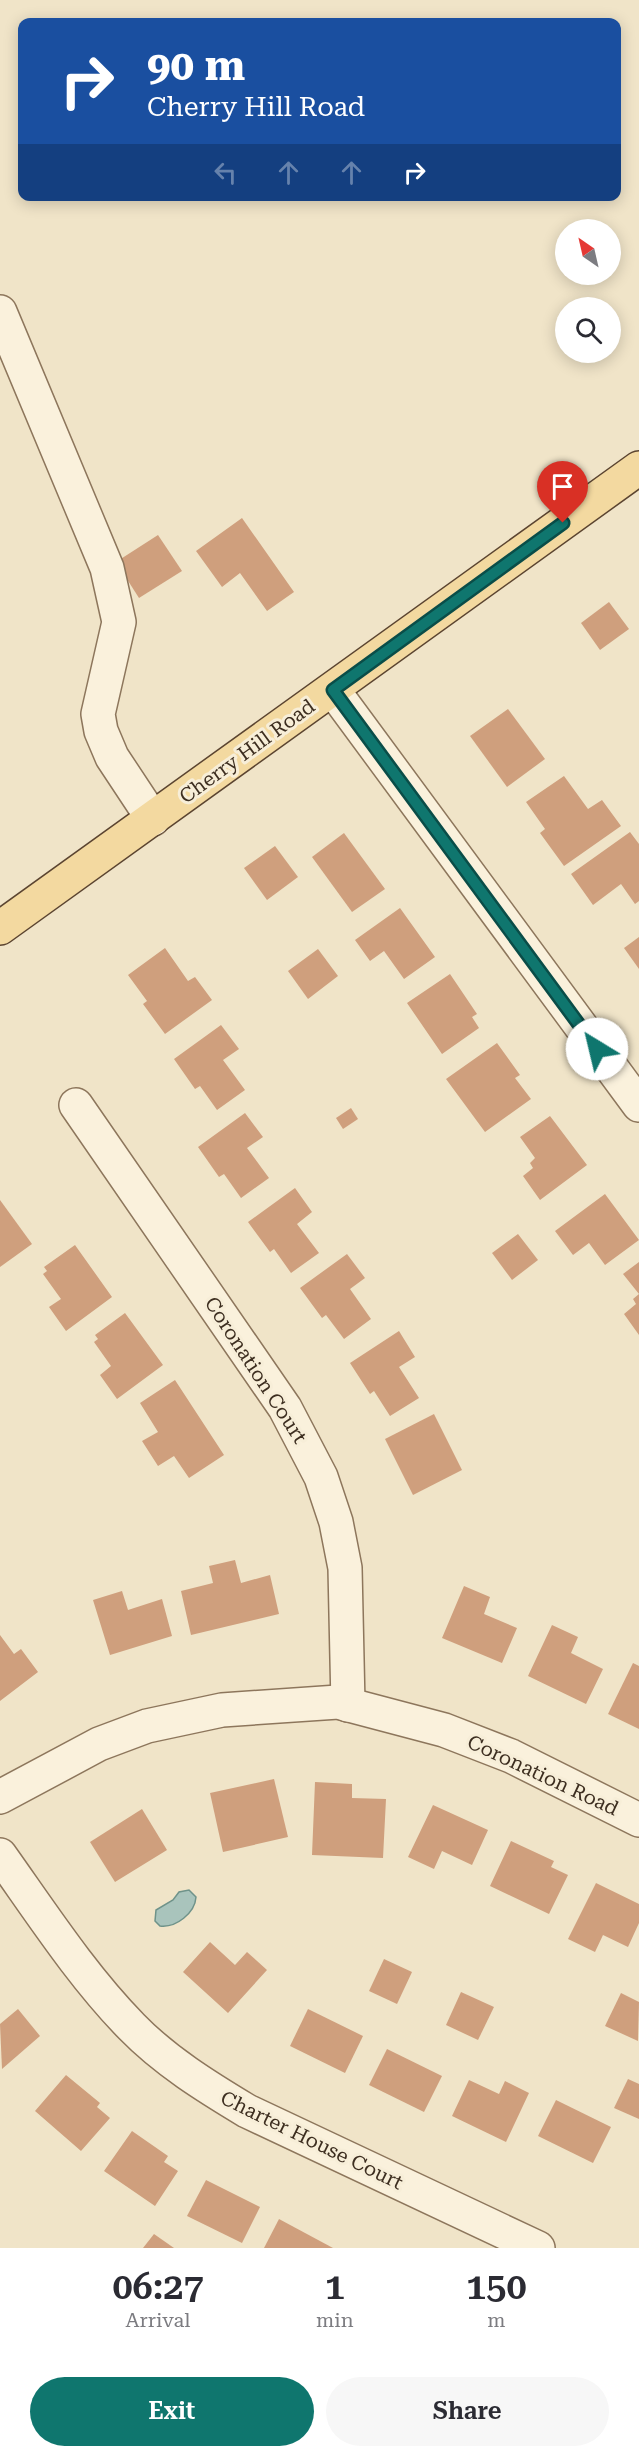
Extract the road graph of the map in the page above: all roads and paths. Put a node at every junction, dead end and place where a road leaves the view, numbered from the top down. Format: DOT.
graph roads {
  1 [pos="0,312"];
  2 [pos="639,468"];
  3 [pos="333,690"];
  4 [pos="153,819"];
  5 [pos="0,928"];
  6 [pos="76,1105"];
  7 [pos="639,1105"];
  8 [pos="348,1705"];
  9 [pos="0,1797"];
  10 [pos="639,1820"];
  11 [pos="0,1856"];
  12 [pos="537,2248"];
  1 -- 4 [label="street"];
  2 -- 3 [label="main road, Cherry Hill Road"];
  3 -- 4 [label="main road, Cherry Hill Road"];
  3 -- 7 [label="street"];
  4 -- 5 [label="main road, Cherry Hill Road"];
  6 -- 8 [label="street, Coronation Court"];
  8 -- 9 [label="street, Coronation Road"];
  8 -- 10 [label="street, Coronation Road"];
  11 -- 12 [label="street, Charter House Court"];
}
